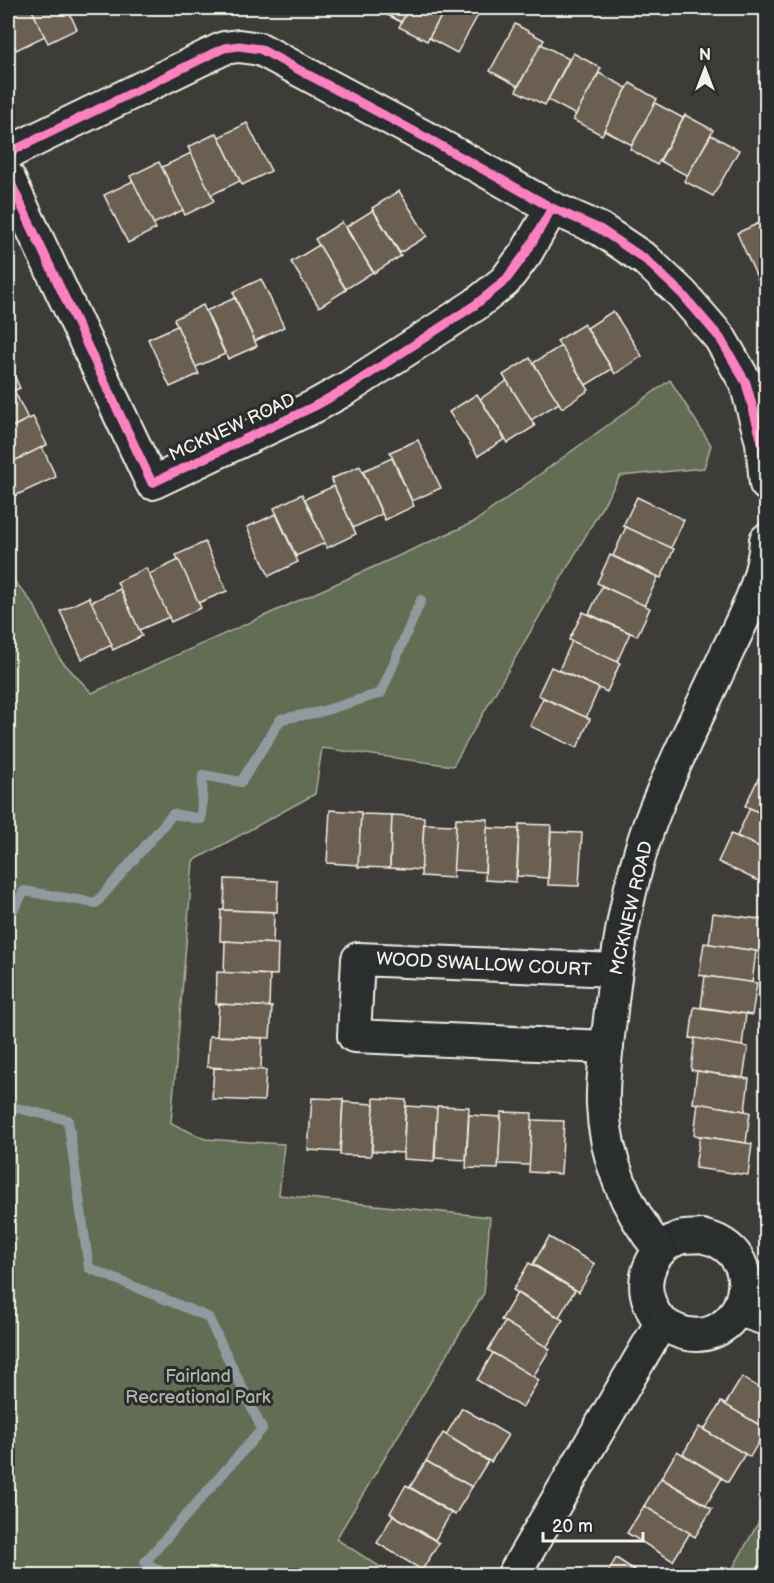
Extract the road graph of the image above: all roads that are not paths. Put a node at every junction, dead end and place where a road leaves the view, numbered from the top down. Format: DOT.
graph roads {
  1 [pos="8,153"];
  2 [pos="8,177"];
  3 [pos="552,208"];
  4 [pos="756,378"];
  5 [pos="766,484"];
  6 [pos="766,540"];
  7 [pos="761,592"];
  8 [pos="615,970"];
  9 [pos="606,1047"];
  10 [pos="660,1250"];
  11 [pos="752,1314"];
  12 [pos="661,1323"];
  13 [pos="513,1575"];
  1 -- 3 [label="street"];
  2 -- 3 [label="street, MCKNEW ROAD"];
  3 -- 4 [label="street"];
  4 -- 5 [label="street"];
  6 -- 7 [label="street, MCKNEW ROAD"];
  7 -- 8 [label="street, MCKNEW ROAD"];
  8 -- 9 [label="street, MCKNEW ROAD"];
  8 -- 9 [label="street, WOOD SWALLOW COURT"];
  9 -- 10 [label="street, MCKNEW ROAD"];
  10 -- 11 [label="street"];
  10 -- 12 [label="street"];
  11 -- 12 [label="street"];
  12 -- 13 [label="street"];
}
